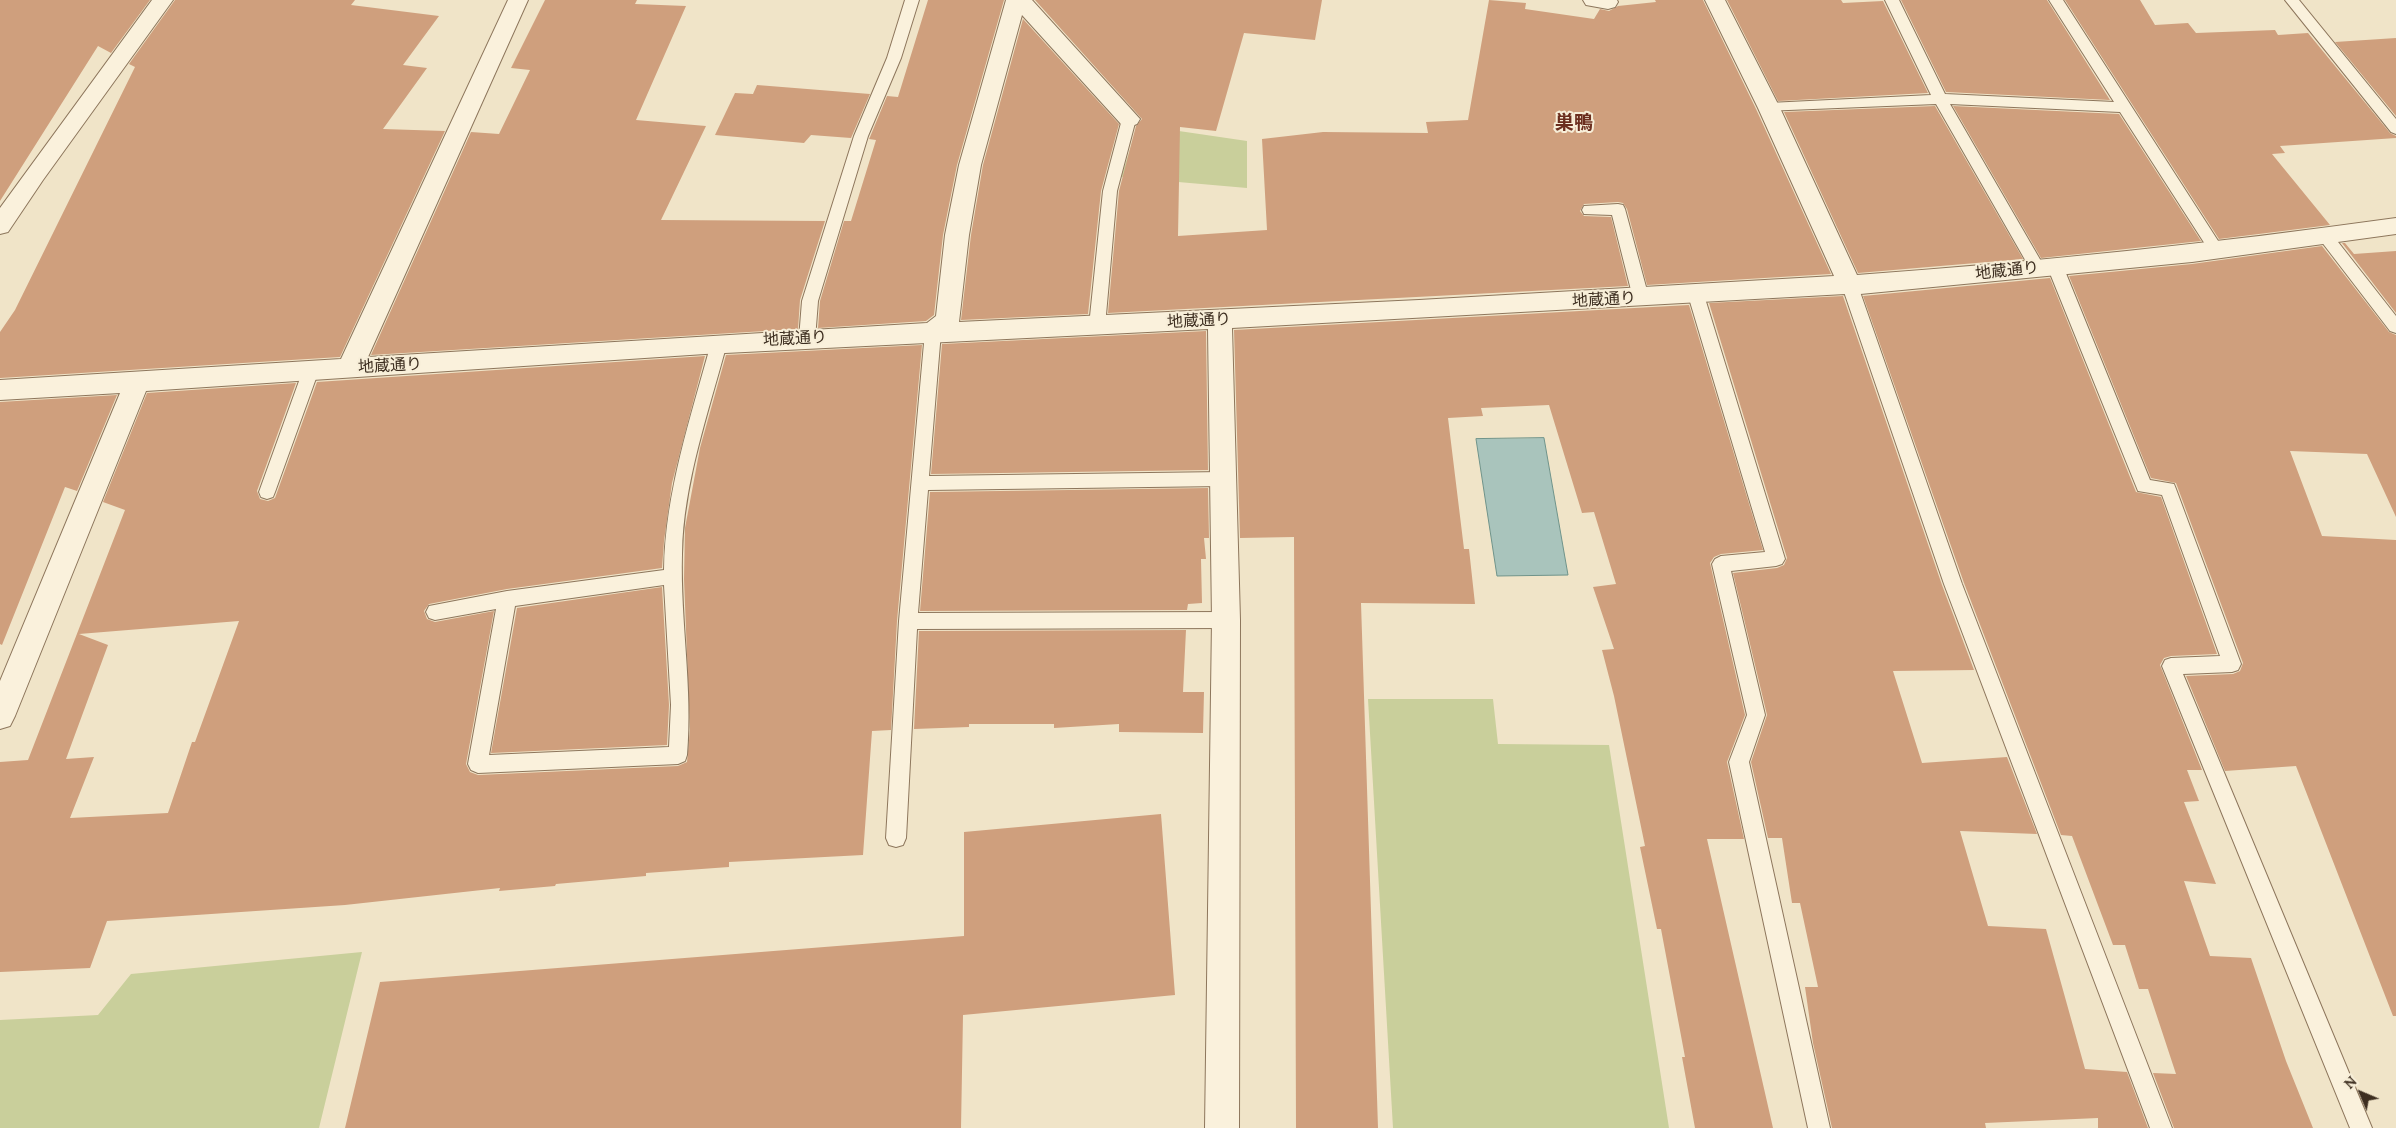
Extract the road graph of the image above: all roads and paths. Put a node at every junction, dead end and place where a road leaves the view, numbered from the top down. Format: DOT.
graph roads {
  1 [pos="163,0"];
  2 [pos="513,0"];
  3 [pos="518,0"];
  4 [pos="912,0"];
  5 [pos="1016,0"];
  6 [pos="1020,0"];
  7 [pos="1715,0"];
  8 [pos="1892,0"];
  9 [pos="2056,0"];
  10 [pos="2292,0"];
  11 [pos="1940,99"];
  12 [pos="2125,107"];
  13 [pos="1769,108"];
  14 [pos="1129,119"];
  15 [pos="2396,129"];
  16 [pos="1589,210"];
  17 [pos="0,226"];
  18 [pos="2396,226"];
  19 [pos="2326,237"];
  20 [pos="2217,251"];
  21 [pos="2046,267"];
  22 [pos="1850,286"];
  23 [pos="1696,295"];
  24 [pos="1641,298"];
  25 [pos="1220,321"];
  26 [pos="1097,326"];
  27 [pos="2396,327"];
  28 [pos="933,332"];
  29 [pos="807,339"];
  30 [pos="719,343"];
  31 [pos="349,368"];
  32 [pos="311,370"];
  33 [pos="137,383"];
  34 [pos="0,390"];
  35 [pos="1223,479"];
  36 [pos="920,483"];
  37 [pos="267,492"];
  38 [pos="674,576"];
  39 [pos="507,600"];
  40 [pos="435,612"];
  41 [pos="1226,620"];
  42 [pos="908,621"];
  43 [pos="0,716"];
  44 [pos="896,838"];
  45 [pos="1222,1128"];
  46 [pos="1819,1128"];
  47 [pos="2161,1128"];
  48 [pos="2361,1128"];
  1 -- 17 [label="street"];
  2 -- 3 [label="street"];
  3 -- 31 [label="street"];
  4 -- 29 [label="lane"];
  5 -- 28 [label="street"];
  6 -- 14 [label="street"];
  7 -- 13 [label="street"];
  8 -- 11 [label="lane"];
  9 -- 12 [label="lane"];
  10 -- 15 [label="lane"];
  11 -- 12 [label="lane"];
  11 -- 13 [label="lane"];
  11 -- 21 [label="lane"];
  12 -- 20 [label="lane"];
  13 -- 22 [label="street"];
  14 -- 26 [label="lane"];
  16 -- 24 [label="lane"];
  18 -- 19 [label="street, 地蔵通り"];
  19 -- 20 [label="street, 地蔵通り"];
  19 -- 27 [label="lane"];
  20 -- 21 [label="street, 地蔵通り"];
  21 -- 22 [label="street, 地蔵通り"];
  21 -- 48 [label="lane"];
  22 -- 23 [label="street, 地蔵通り"];
  22 -- 47 [label="lane"];
  23 -- 24 [label="street, 地蔵通り"];
  23 -- 46 [label="lane"];
  24 -- 25 [label="street, 地蔵通り"];
  25 -- 26 [label="street, 地蔵通り"];
  25 -- 35 [label="street"];
  26 -- 28 [label="street, 地蔵通り"];
  28 -- 29 [label="street, 地蔵通り"];
  28 -- 36 [label="lane"];
  29 -- 30 [label="street, 地蔵通り"];
  30 -- 31 [label="street, 地蔵通り"];
  30 -- 38 [label="lane"];
  31 -- 32 [label="street, 地蔵通り"];
  32 -- 33 [label="street, 地蔵通り"];
  32 -- 37 [label="lane"];
  33 -- 34 [label="street, 地蔵通り"];
  33 -- 43 [label="street"];
  35 -- 36 [label="lane"];
  35 -- 41 [label="street"];
  36 -- 42 [label="lane"];
  38 -- 39 [label="lane"];
  38 -- 39 [label="lane"];
  39 -- 40 [label="lane"];
  41 -- 42 [label="lane"];
  41 -- 45 [label="street"];
  42 -- 44 [label="lane"];
}
